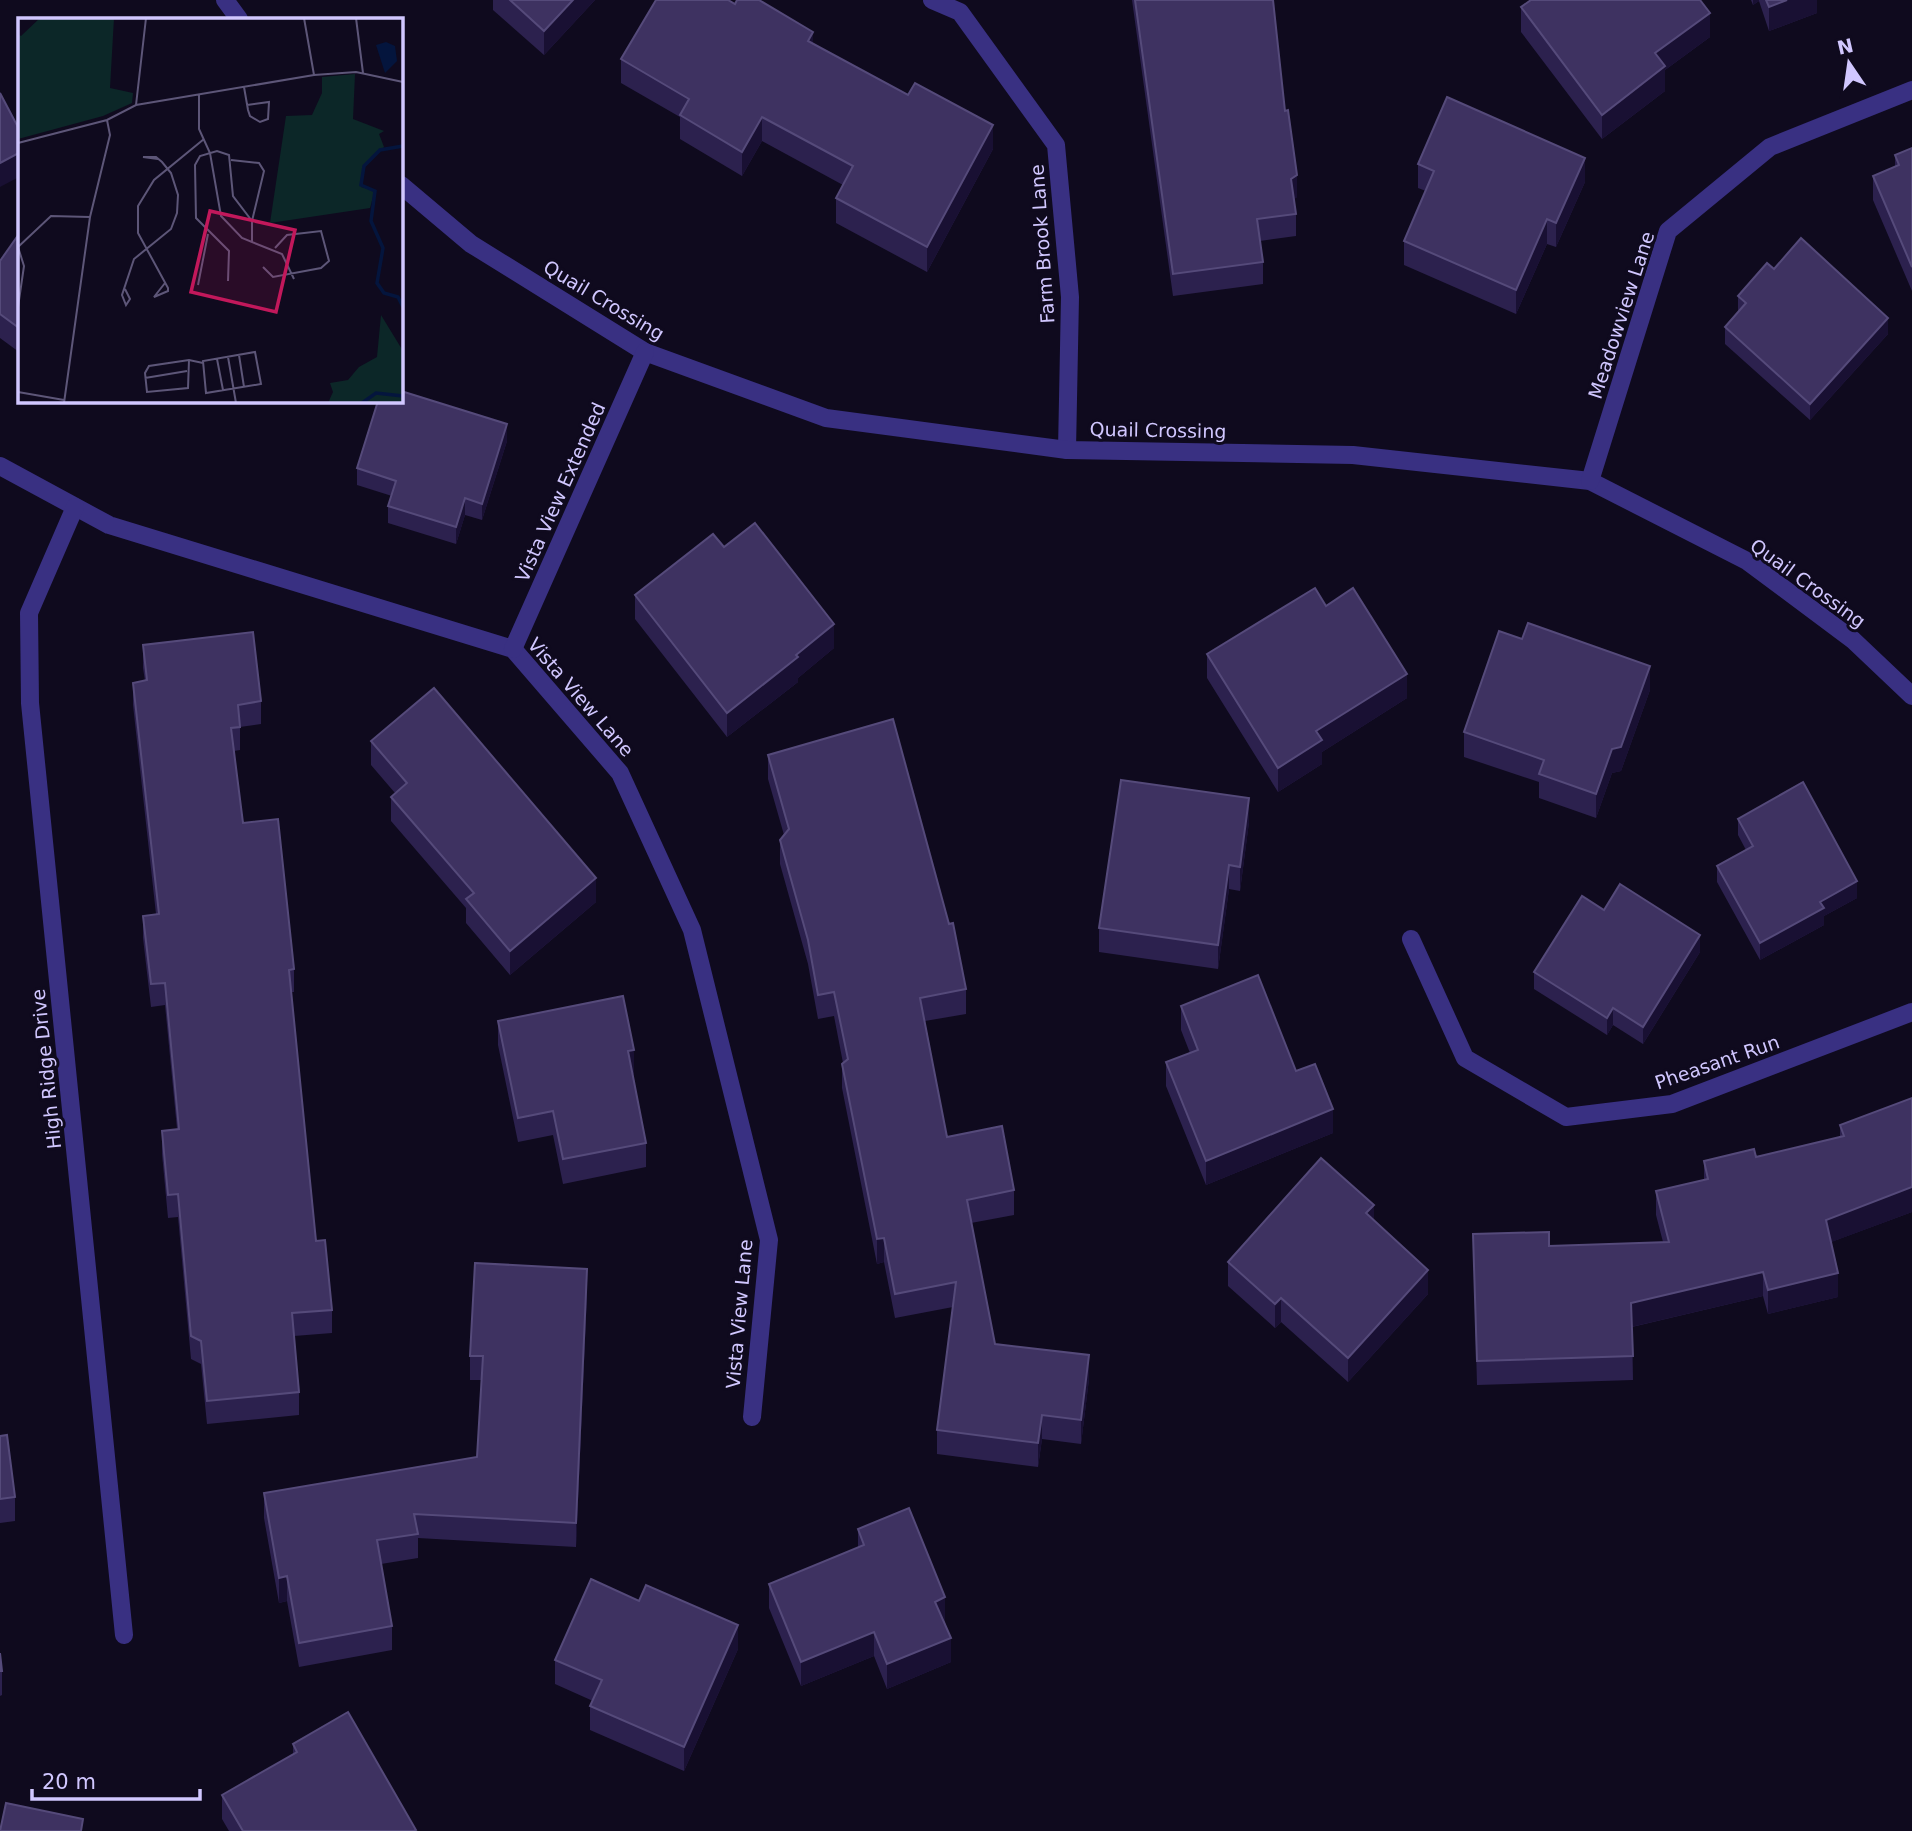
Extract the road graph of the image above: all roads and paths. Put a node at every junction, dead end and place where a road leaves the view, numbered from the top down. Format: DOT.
graph roads {
  1 [pos="225,0"];
  2 [pos="932,0"];
  3 [pos="963,6"];
  4 [pos="238,18"];
  5 [pos="1912,90"];
  6 [pos="402,186"];
  7 [pos="645,352"];
  8 [pos="1067,450"];
  9 [pos="0,466"];
  10 [pos="1590,481"];
  11 [pos="75,507"];
  12 [pos="513,649"];
  13 [pos="1912,696"];
  14 [pos="1411,939"];
  15 [pos="1912,1012"];
  16 [pos="752,1418"];
  17 [pos="124,1635"];
  1 -- 4 [label="street"];
  2 -- 3 [label="street, Farm Brook Lane"];
  3 -- 8 [label="street, Farm Brook Lane"];
  5 -- 10 [label="street, Meadowview Lane"];
  6 -- 7 [label="street, Quail Crossing"];
  7 -- 8 [label="street, Quail Crossing"];
  7 -- 12 [label="street, Vista View Extended"];
  8 -- 10 [label="street, Quail Crossing"];
  9 -- 11 [label="street, Vista View Lane"];
  10 -- 13 [label="street, Quail Crossing"];
  11 -- 12 [label="street, Vista View Lane"];
  11 -- 17 [label="street, High Ridge Drive"];
  12 -- 16 [label="street, Vista View Lane"];
  14 -- 15 [label="street, Pheasant Run"];
}
